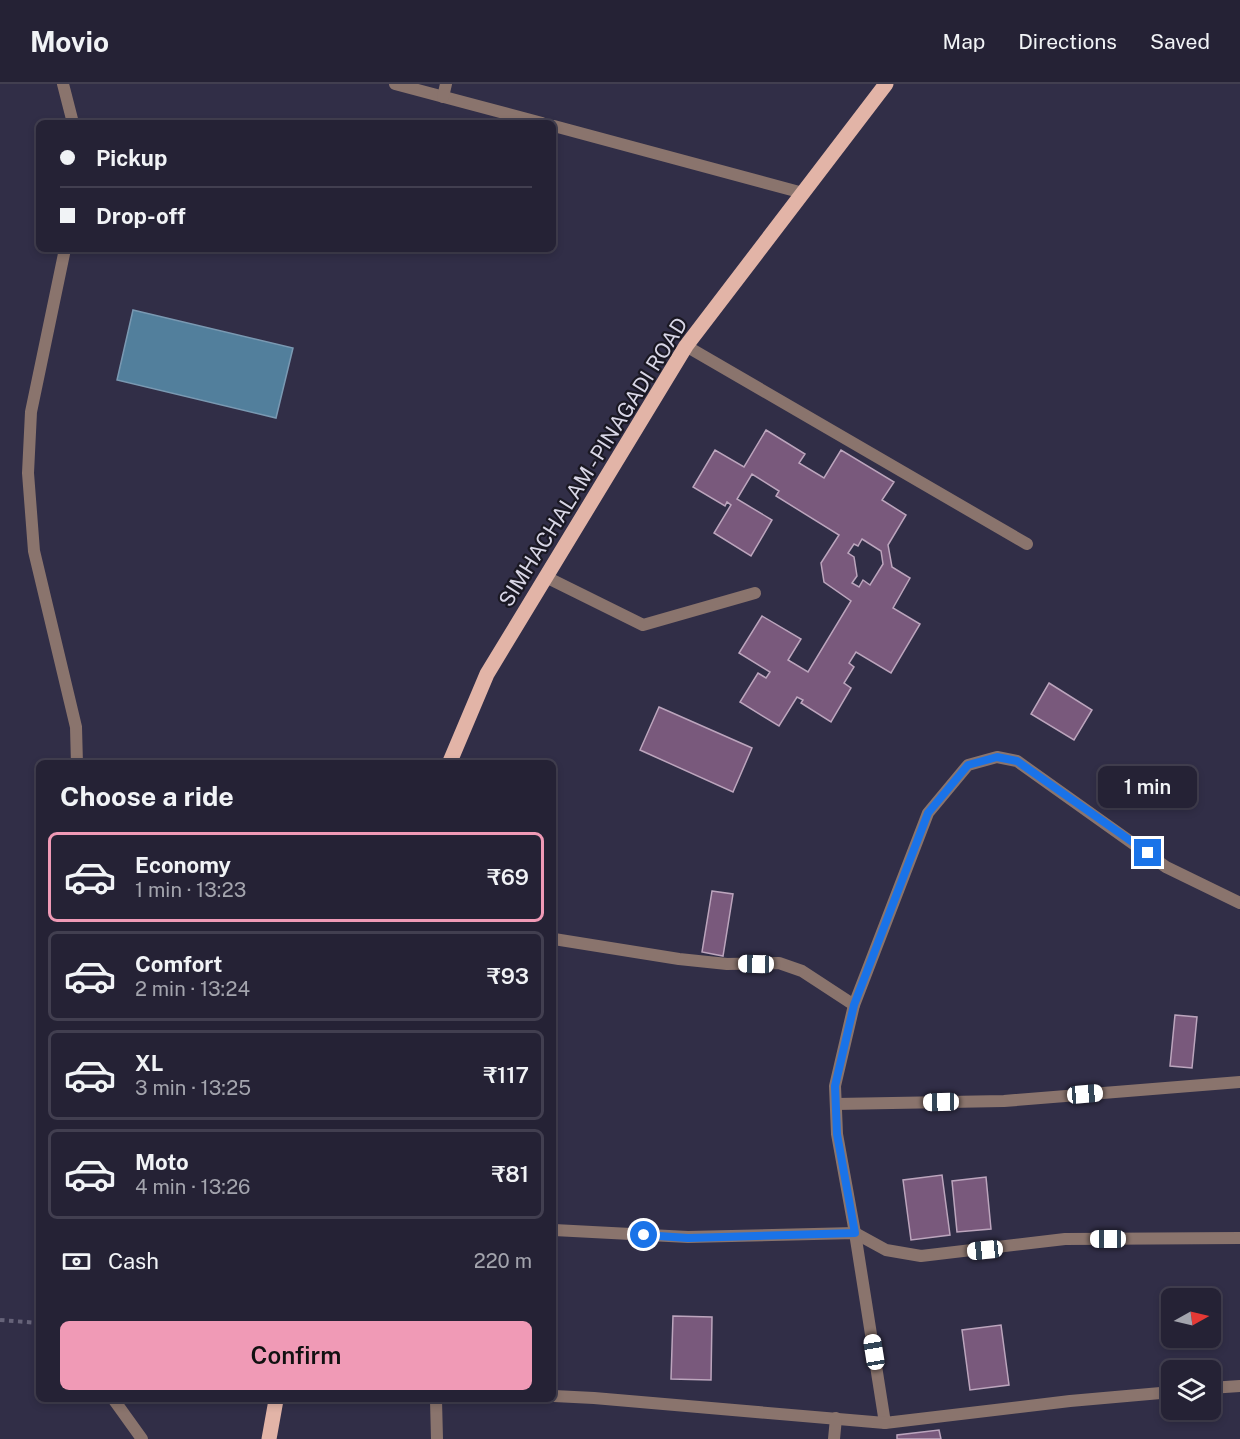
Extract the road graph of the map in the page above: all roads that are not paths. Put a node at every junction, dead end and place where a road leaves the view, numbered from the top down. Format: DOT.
graph roads {
  1 [pos="63,84"];
  2 [pos="395,84"];
  3 [pos="446,84"];
  4 [pos="886,84"];
  5 [pos="443,97"];
  6 [pos="72,120"];
  7 [pos="531,120"];
  8 [pos="556,127"];
  9 [pos="803,193"];
  10 [pos="64,252"];
  11 [pos="686,346"];
  12 [pos="1027,544"];
  13 [pos="546,577"];
  14 [pos="755,593"];
  15 [pos="77,760"];
  16 [pos="451,760"];
  17 [pos="1240,903"];
  18 [pos="556,939"];
  19 [pos="854,1005"];
  20 [pos="1240,1082"];
  21 [pos="836,1104"];
  22 [pos="556,1230"];
  23 [pos="855,1233"];
  24 [pos="1240,1238"];
  25 [pos="1240,1386"];
  26 [pos="1221,1387"];
  27 [pos="1161,1393"];
  28 [pos="556,1396"];
  29 [pos="115,1402"];
  30 [pos="276,1402"];
  31 [pos="436,1402"];
  32 [pos="836,1419"];
  33 [pos="885,1423"];
  34 [pos="142,1439"];
  35 [pos="269,1439"];
  36 [pos="437,1439"];
  37 [pos="834,1439"];
  1 -- 6 [label="street"];
  2 -- 5 [label="street"];
  3 -- 5 [label="street"];
  4 -- 9 [label="main road, SIMHACHALAM - PINAGADI ROAD"];
  5 -- 7 [label="street"];
  8 -- 9 [label="street"];
  9 -- 11 [label="main road, SIMHACHALAM - PINAGADI ROAD"];
  10 -- 15 [label="street"];
  11 -- 12 [label="street"];
  11 -- 13 [label="main road, SIMHACHALAM - PINAGADI ROAD"];
  13 -- 14 [label="street"];
  13 -- 16 [label="main road, SIMHACHALAM - PINAGADI ROAD"];
  17 -- 19 [label="street"];
  18 -- 19 [label="street"];
  19 -- 21 [label="street"];
  20 -- 21 [label="street"];
  21 -- 23 [label="street"];
  22 -- 23 [label="street"];
  23 -- 24 [label="street"];
  23 -- 33 [label="street"];
  25 -- 26 [label="street"];
  27 -- 33 [label="street"];
  28 -- 32 [label="street"];
  29 -- 34 [label="street"];
  30 -- 35 [label="main road"];
  31 -- 36 [label="street"];
  32 -- 33 [label="street"];
  32 -- 37 [label="street"];
}
